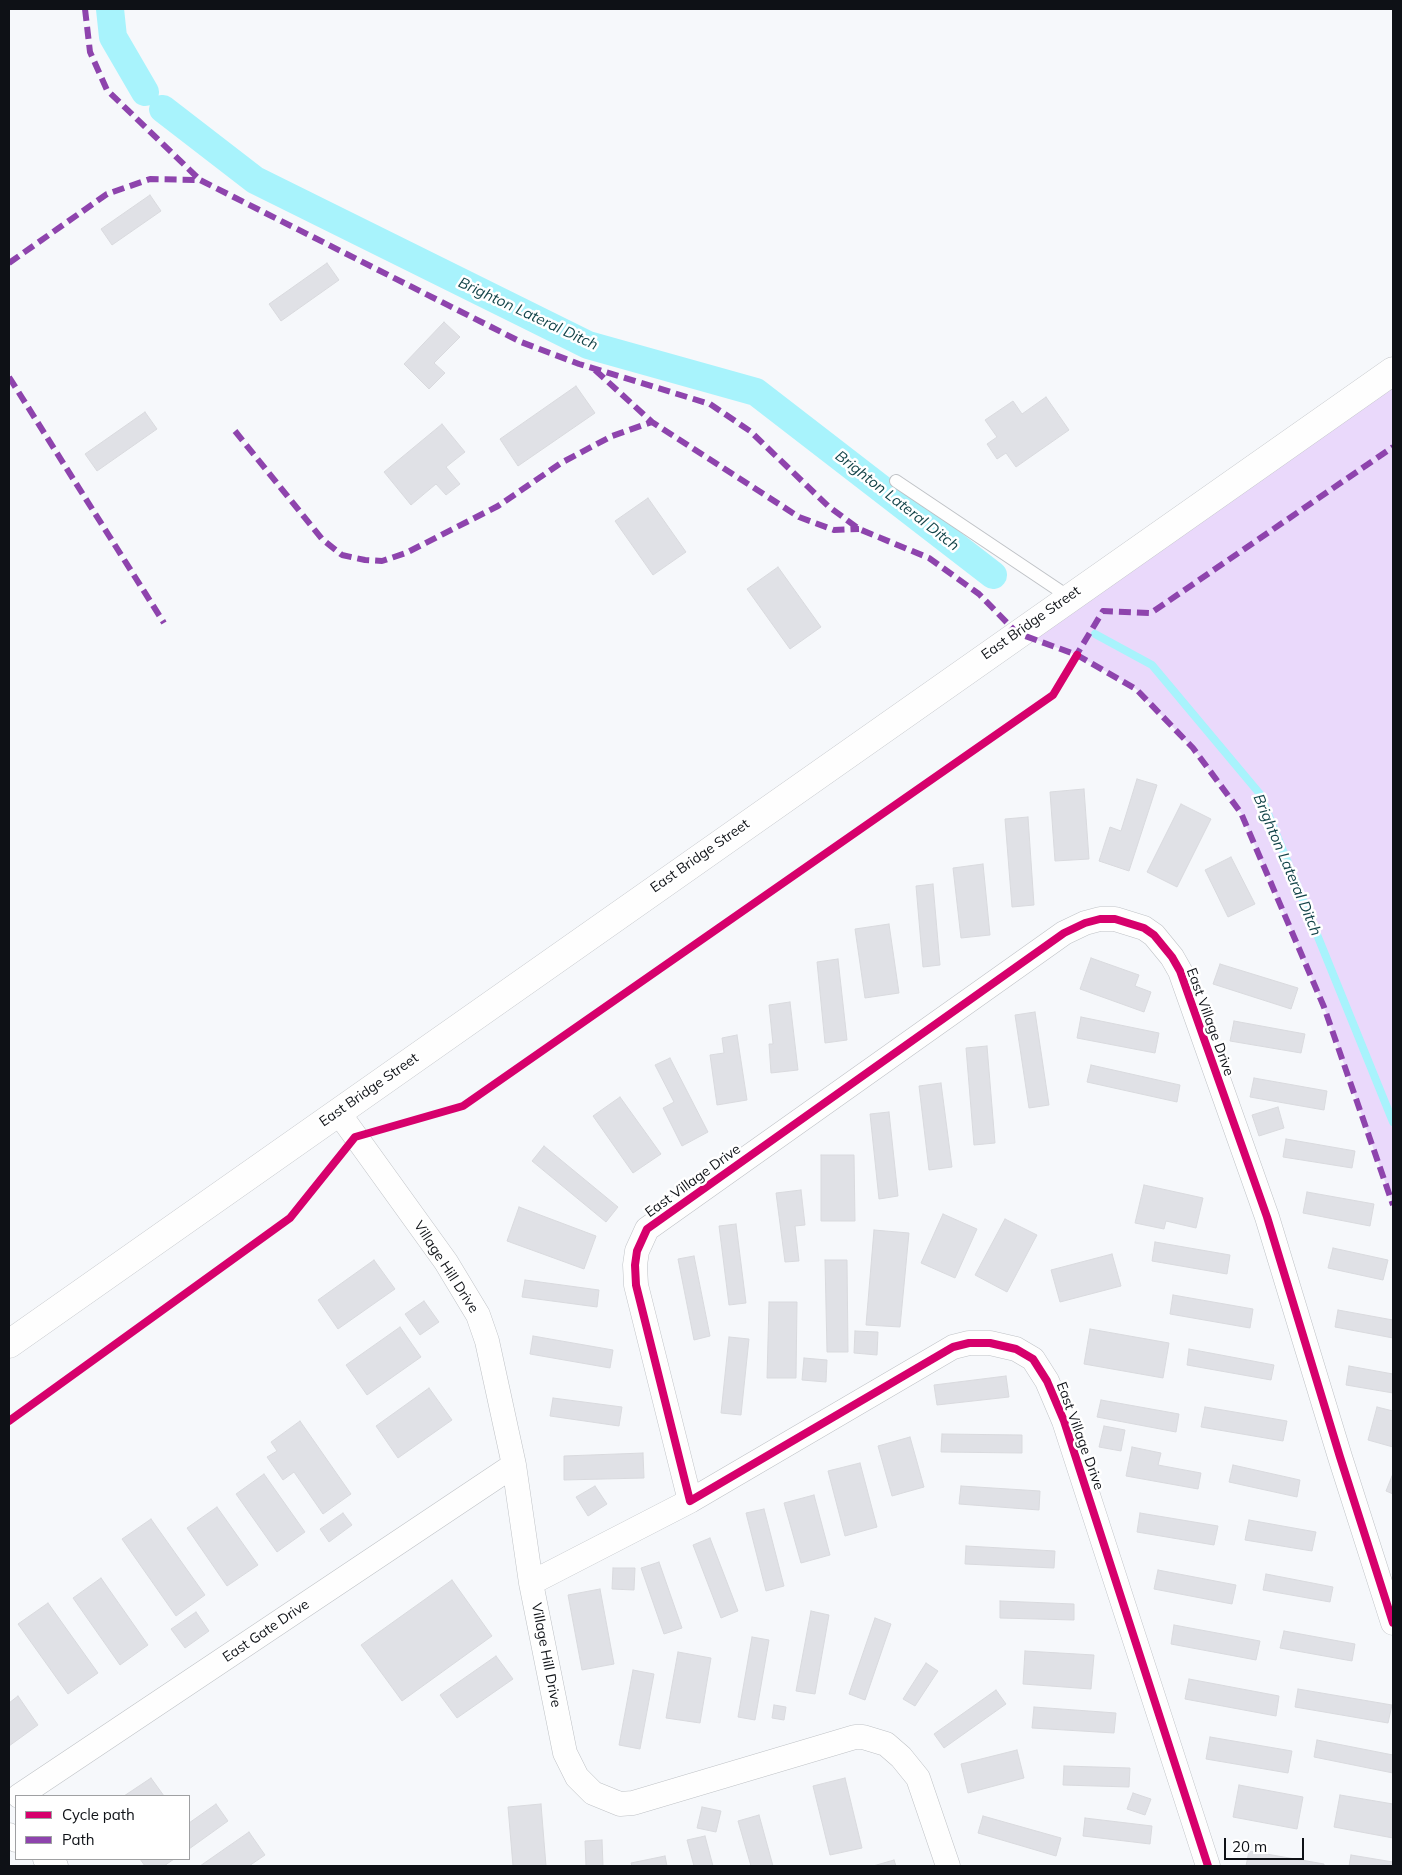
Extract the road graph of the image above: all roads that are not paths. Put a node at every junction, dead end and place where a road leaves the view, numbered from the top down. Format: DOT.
graph roads {
  1 [pos="1393,371"];
  2 [pos="896,481"];
  3 [pos="1069,597"];
  4 [pos="338,1112"];
  5 [pos="9,1344"];
  6 [pos="514,1465"];
  7 [pos="690,1501"];
  8 [pos="532,1583"];
  9 [pos="1393,1623"];
  10 [pos="21,1795"];
  11 [pos="948,1866"];
  12 [pos="1208,1866"];
  1 -- 3 [label="main road, East Bridge Street"];
  2 -- 3 [label="lane"];
  3 -- 4 [label="main road, East Bridge Street"];
  4 -- 5 [label="main road, East Bridge Street"];
  4 -- 6 [label="street, Village Hill Drive"];
  6 -- 8 [label="street, Village Hill Drive"];
  6 -- 10 [label="street, East Gate Drive"];
  7 -- 8 [label="street, East Village Drive"];
  7 -- 9 [label="street, East Village Drive"];
  7 -- 12 [label="street, East Village Drive"];
  8 -- 11 [label="street, Village Hill Drive"];
}
